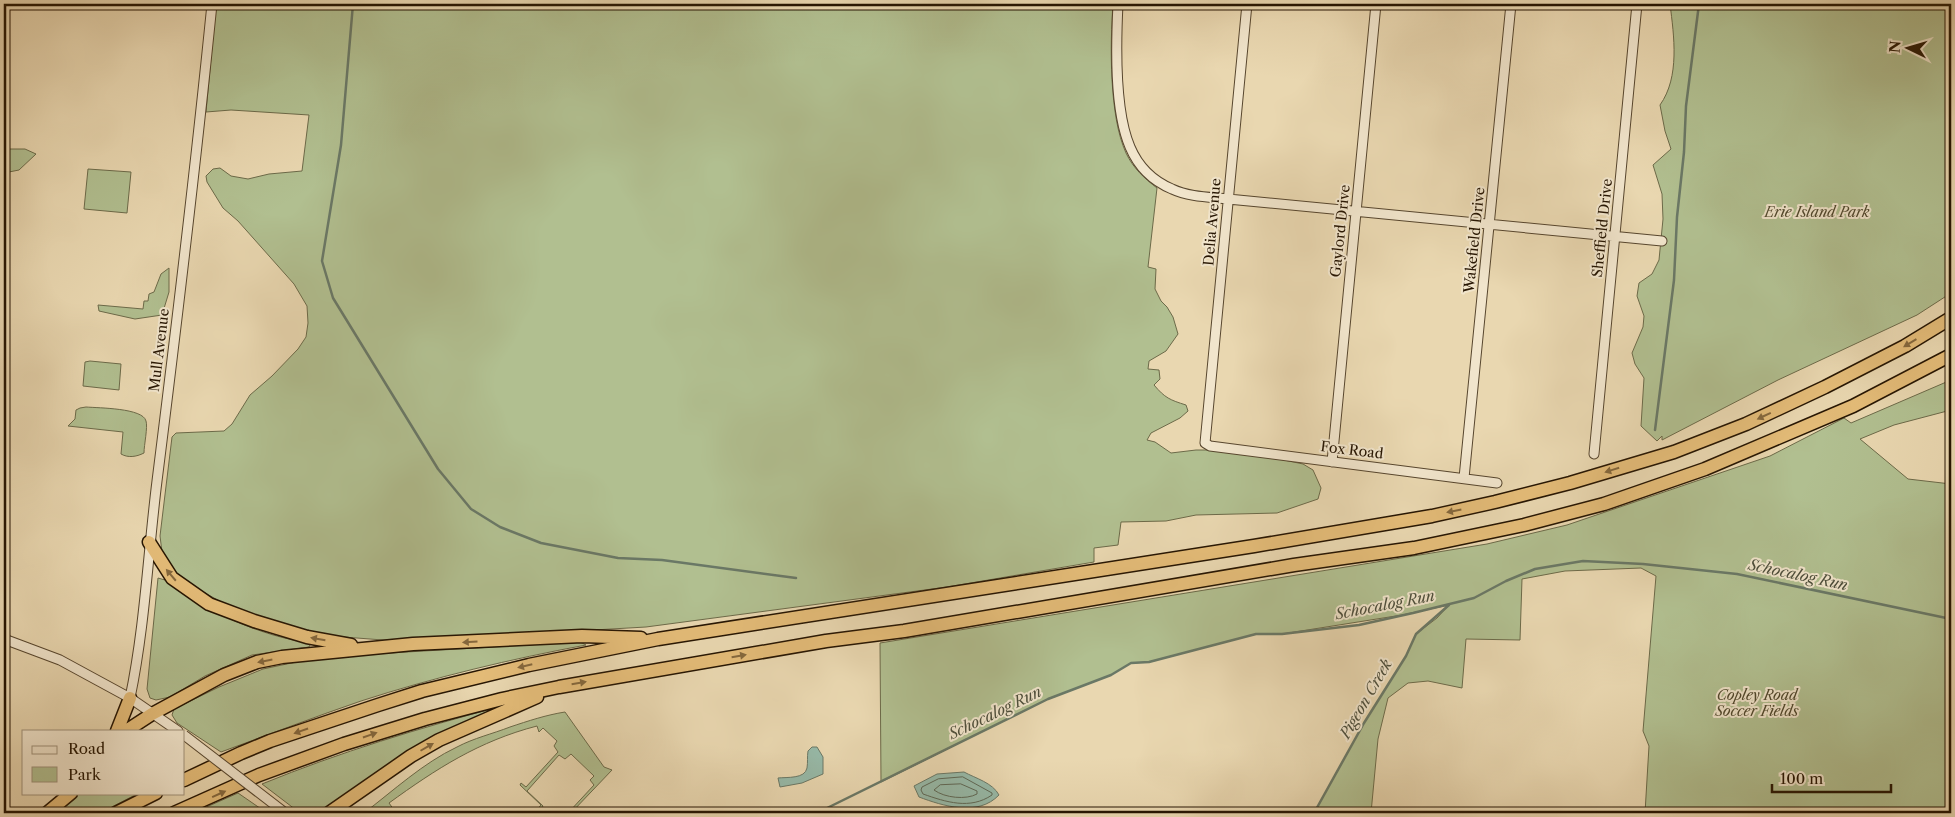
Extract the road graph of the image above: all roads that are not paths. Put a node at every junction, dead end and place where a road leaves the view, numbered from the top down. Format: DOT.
graph roads {
  1 [pos="212,4"];
  2 [pos="1118,4"];
  3 [pos="1247,4"];
  4 [pos="1376,4"];
  5 [pos="1511,4"];
  6 [pos="1637,4"];
  7 [pos="1228,199"];
  8 [pos="1356,212"];
  9 [pos="1489,224"];
  10 [pos="1615,237"];
  11 [pos="1662,241"];
  12 [pos="1951,318"];
  13 [pos="1951,355"];
  14 [pos="1205,443"];
  15 [pos="1594,454"];
  16 [pos="1332,462"];
  17 [pos="1464,478"];
  18 [pos="1497,483"];
  19 [pos="149,542"];
  20 [pos="4,638"];
  21 [pos="658,639"];
  22 [pos="366,648"];
  23 [pos="559,687"];
  24 [pos="130,698"];
  25 [pos="152,714"];
  26 [pos="117,730"];
  27 [pos="128,730"];
  28 [pos="176,730"];
  29 [pos="185,736"];
  30 [pos="185,780"];
  31 [pos="70,794"];
  32 [pos="154,794"];
  33 [pos="285,812"];
  34 [pos="46,813"];
  35 [pos="116,813"];
  36 [pos="174,813"];
  37 [pos="328,813"];
  1 -- 19 [label="street, Mull Avenue"];
  2 -- 7 [label="street"];
  3 -- 7 [label="street, Delia Avenue"];
  4 -- 8 [label="street, Gaylord Drive"];
  5 -- 9 [label="street, Wakefield Drive"];
  6 -- 10 [label="street, Sheffield Drive"];
  7 -- 8 [label="street"];
  7 -- 14 [label="street, Delia Avenue"];
  8 -- 9 [label="street"];
  8 -- 16 [label="street, Gaylord Drive"];
  9 -- 10 [label="street"];
  9 -- 17 [label="street, Wakefield Drive"];
  10 -- 11 [label="street"];
  10 -- 15 [label="street, Sheffield Drive"];
  12 -- 21 [label="highway, one-way"];
  23 -- 13 [label="highway, one-way"];
  14 -- 16 [label="street, Fox Road"];
  16 -- 17 [label="street, Fox Road"];
  17 -- 18 [label="street, Fox Road"];
  22 -- 19 [label="highway, one-way"];
  19 -- 24 [label="street, Mull Avenue"];
  20 -- 24 [label="street"];
  21 -- 22 [label="highway, one-way"];
  21 -- 30 [label="highway, one-way"];
  22 -- 25 [label="highway, one-way"];
  36 -- 23 [label="highway, one-way"];
  37 -- 23 [label="highway, one-way"];
  24 -- 25 [label="street"];
  24 -- 26 [label="highway"];
  25 -- 27 [label="highway"];
  25 -- 28 [label="street"];
  29 -- 33 [label="street, bridge"];
  31 -- 34 [label="highway"];
  32 -- 35 [label="highway"];
}
